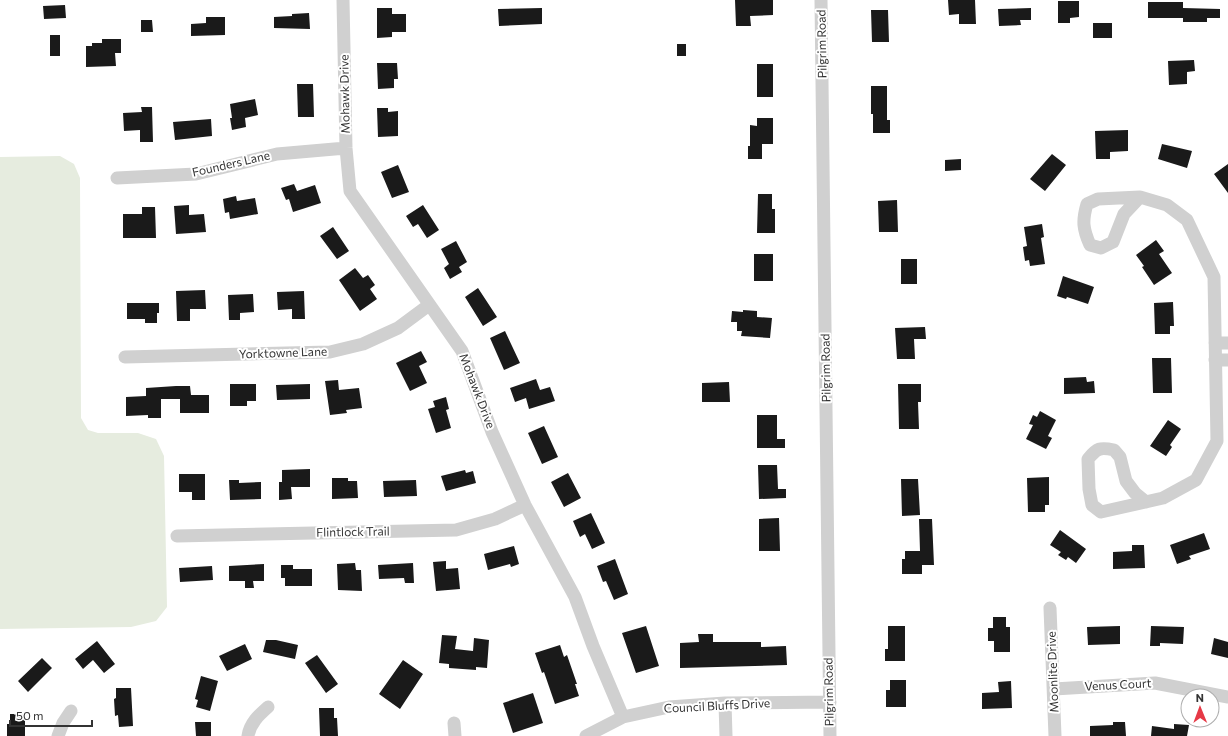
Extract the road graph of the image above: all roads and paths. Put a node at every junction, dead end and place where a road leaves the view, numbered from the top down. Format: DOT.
graph roads {
  1 [pos="343,0"];
  2 [pos="821,0"];
  3 [pos="346,148"];
  4 [pos="117,178"];
  5 [pos="1140,197"];
  6 [pos="430,305"];
  7 [pos="1222,343"];
  8 [pos="125,357"];
  9 [pos="1222,360"];
  10 [pos="1146,502"];
  11 [pos="524,505"];
  12 [pos="177,536"];
  13 [pos="1050,608"];
  14 [pos="1054,689"];
  15 [pos="1228,696"];
  16 [pos="830,702"];
  17 [pos="725,704"];
  18 [pos="268,707"];
  19 [pos="71,710"];
  20 [pos="623,717"];
  21 [pos="58,736"];
  22 [pos="248,736"];
  23 [pos="586,736"];
  24 [pos="726,736"];
  25 [pos="830,736"];
  26 [pos="1055,736"];
  1 -- 3 [label="street, Mohawk Drive"];
  2 -- 16 [label="street, Pilgrim Road"];
  3 -- 4 [label="street, Founders Lane"];
  3 -- 6 [label="street, Mohawk Drive"];
  5 -- 5 [label="street"];
  5 -- 7 [label="street"];
  6 -- 8 [label="street, Yorktowne Lane"];
  6 -- 11 [label="street, Mohawk Drive"];
  7 -- 9 [label="street"];
  9 -- 10 [label="street"];
  10 -- 10 [label="street"];
  11 -- 12 [label="street, Flintlock Trail"];
  11 -- 20 [label="street, Mohawk Drive"];
  13 -- 14 [label="street, Moonlite Drive"];
  14 -- 15 [label="street, Venus Court"];
  14 -- 26 [label="street, Moonlite Drive"];
  16 -- 17 [label="street, Council Bluffs Drive"];
  16 -- 25 [label="street, Pilgrim Road"];
  17 -- 20 [label="street, Council Bluffs Drive"];
  17 -- 24 [label="street"];
  18 -- 22 [label="street"];
  19 -- 21 [label="street"];
  20 -- 23 [label="street, Council Bluffs Drive"];
}
